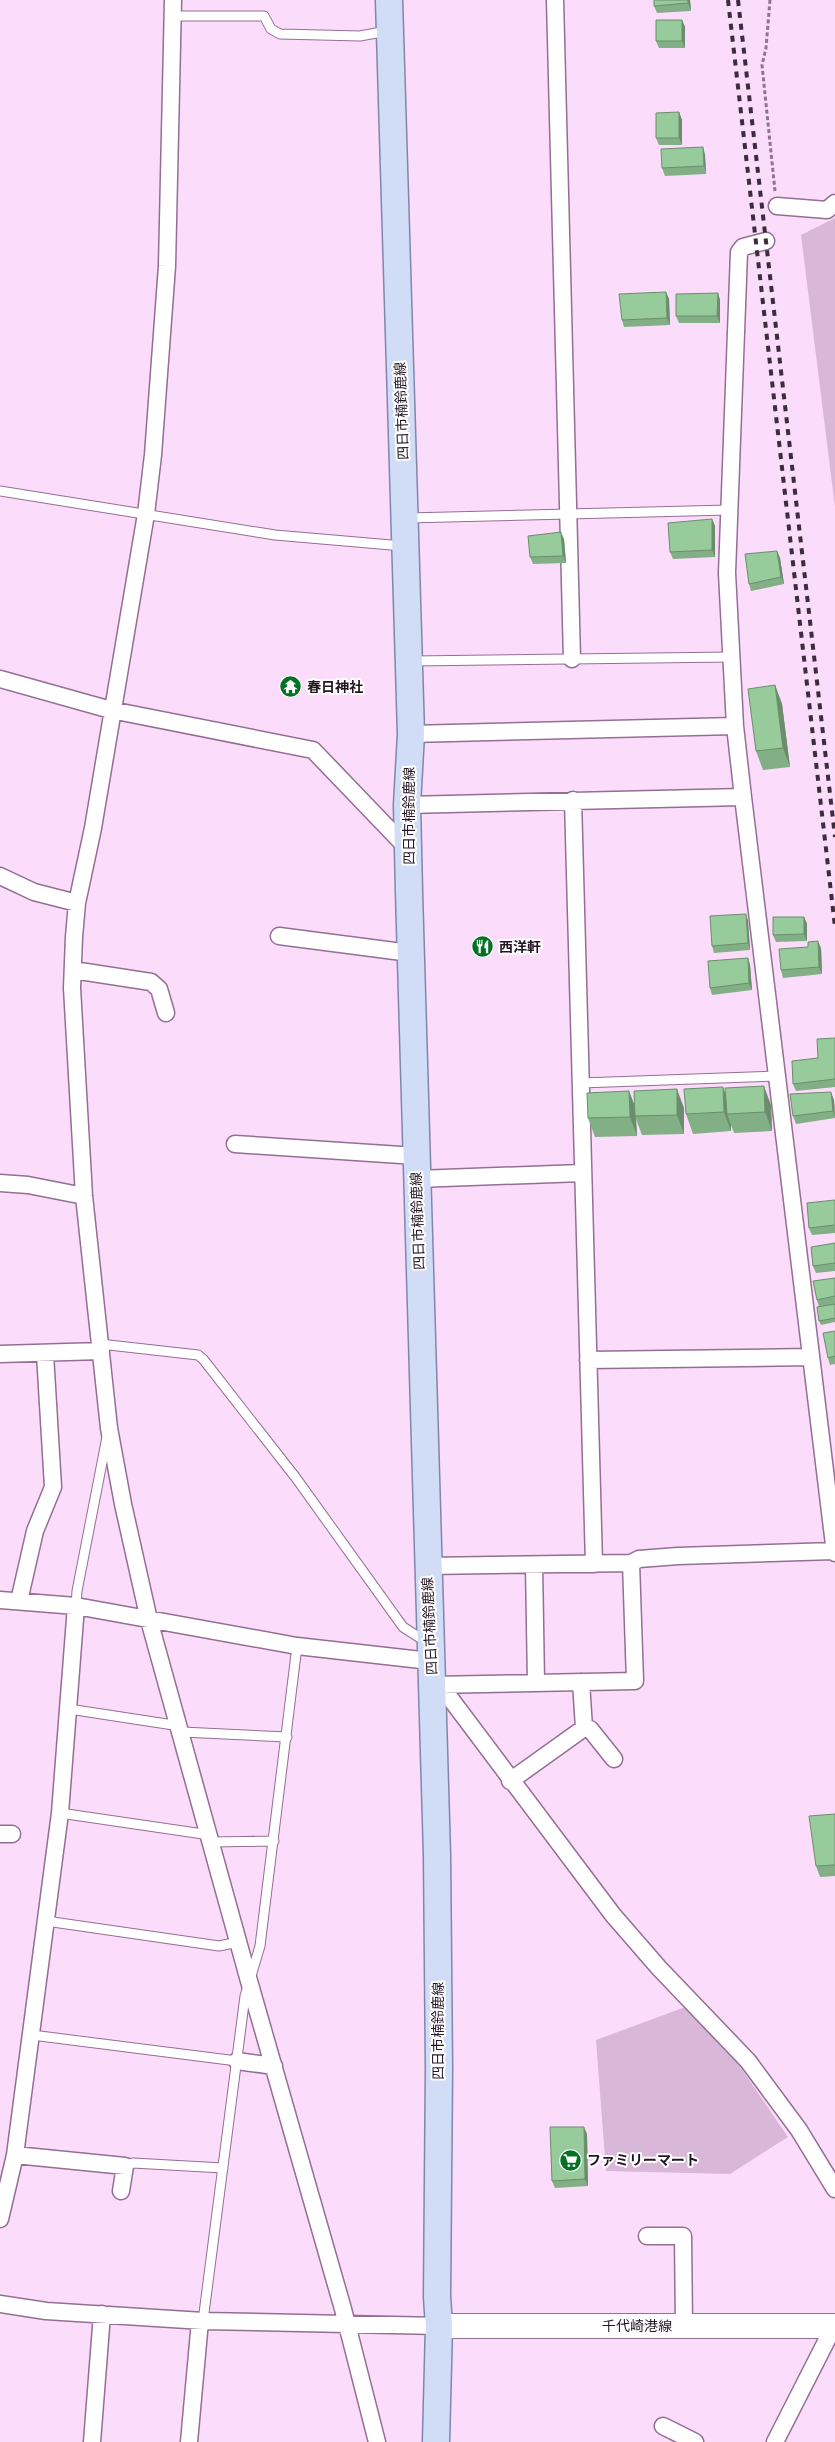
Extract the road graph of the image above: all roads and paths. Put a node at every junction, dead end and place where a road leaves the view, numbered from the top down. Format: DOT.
graph roads {
  1 [pos="389,0"];
  2 [pos="555,0"];
  3 [pos="770,0"];
  4 [pos="173,8"];
  5 [pos="390,30"];
  6 [pos="835,203"];
  7 [pos="777,206"];
  8 [pos="766,241"];
  9 [pos="0,491"];
  10 [pos="730,510"];
  11 [pos="146,514"];
  12 [pos="568,514"];
  13 [pos="405,518"];
  14 [pos="406,546"];
  15 [pos="732,657"];
  16 [pos="572,659"];
  17 [pos="409,662"];
  18 [pos="0,679"];
  19 [pos="112,710"];
  20 [pos="736,726"];
  21 [pos="411,734"];
  22 [pos="743,797"];
  23 [pos="573,800"];
  24 [pos="407,805"];
  25 [pos="408,849"];
  26 [pos="0,876"];
  27 [pos="77,903"];
  28 [pos="279,936"];
  29 [pos="410,953"];
  30 [pos="73,970"];
  31 [pos="166,1013"];
  32 [pos="776,1076"];
  33 [pos="581,1083"];
  34 [pos="235,1144"];
  35 [pos="417,1168"];
  36 [pos="582,1173"];
  37 [pos="0,1183"];
  38 [pos="84,1196"];
  39 [pos="100,1348"];
  40 [pos="0,1354"];
  41 [pos="45,1354"];
  42 [pos="811,1357"];
  43 [pos="588,1360"];
  44 [pos="109,1428"];
  45 [pos="835,1552"];
  46 [pos="631,1563"];
  47 [pos="594,1564"];
  48 [pos="534,1565"];
  49 [pos="427,1566"];
  50 [pos="0,1600"];
  51 [pos="19,1601"];
  52 [pos="76,1606"];
  53 [pos="149,1620"];
  54 [pos="297,1646"];
  55 [pos="434,1669"];
  56 [pos="581,1682"];
  57 [pos="536,1683"];
  58 [pos="69,1709"];
  59 [pos="584,1728"];
  60 [pos="181,1729"];
  61 [pos="287,1737"];
  62 [pos="614,1759"];
  63 [pos="510,1781"];
  64 [pos="60,1813"];
  65 [pos="211,1838"];
  66 [pos="274,1841"];
  67 [pos="46,1921"];
  68 [pos="238,1942"];
  69 [pos="249,1982"];
  70 [pos="32,2035"];
  71 [pos="237,2061"];
  72 [pos="274,2066"];
  73 [pos="15,2155"];
  74 [pos="125,2166"];
  75 [pos="223,2168"];
  76 [pos="835,2189"];
  77 [pos="121,2191"];
  78 [pos="0,2219"];
  79 [pos="647,2236"];
  80 [pos="0,2304"];
  81 [pos="102,2314"];
  82 [pos="201,2321"];
  83 [pos="346,2325"];
  84 [pos="439,2326"];
  85 [pos="684,2326"];
  86 [pos="835,2326"];
  87 [pos="663,2426"];
  88 [pos="92,2442"];
  89 [pos="189,2442"];
  90 [pos="377,2442"];
  91 [pos="436,2442"];
  92 [pos="695,2442"];
  93 [pos="775,2442"];
  1 -- 5 [label="main road, 四日市楠鈴鹿線"];
  2 -- 12 [label="street"];
  3 -- 7 [label="path"];
  4 -- 5 [label="lane"];
  4 -- 11 [label="street"];
  5 -- 13 [label="main road, 四日市楠鈴鹿線"];
  6 -- 7 [label="street"];
  8 -- 10 [label="street"];
  9 -- 11 [label="lane"];
  10 -- 12 [label="lane"];
  10 -- 15 [label="street"];
  11 -- 14 [label="lane"];
  11 -- 19 [label="street"];
  12 -- 13 [label="lane"];
  12 -- 16 [label="street"];
  13 -- 14 [label="main road, 四日市楠鈴鹿線"];
  14 -- 17 [label="main road, 四日市楠鈴鹿線"];
  15 -- 16 [label="lane"];
  15 -- 20 [label="street"];
  16 -- 17 [label="lane"];
  17 -- 21 [label="main road, 四日市楠鈴鹿線"];
  18 -- 19 [label="street"];
  19 -- 25 [label="street"];
  19 -- 27 [label="street"];
  20 -- 21 [label="street"];
  20 -- 22 [label="street"];
  21 -- 24 [label="main road, 四日市楠鈴鹿線"];
  22 -- 23 [label="street"];
  22 -- 32 [label="street"];
  23 -- 24 [label="street"];
  23 -- 33 [label="street"];
  24 -- 25 [label="main road, 四日市楠鈴鹿線"];
  25 -- 29 [label="main road, 四日市楠鈴鹿線"];
  26 -- 27 [label="street"];
  27 -- 30 [label="street"];
  28 -- 29 [label="street"];
  29 -- 35 [label="main road, 四日市楠鈴鹿線"];
  30 -- 31 [label="street"];
  30 -- 38 [label="street"];
  32 -- 33 [label="lane"];
  32 -- 42 [label="street"];
  33 -- 36 [label="street"];
  34 -- 35 [label="street"];
  35 -- 36 [label="street"];
  35 -- 49 [label="main road, 四日市楠鈴鹿線"];
  36 -- 43 [label="street"];
  37 -- 38 [label="street"];
  38 -- 39 [label="street"];
  39 -- 41 [label="street"];
  39 -- 44 [label="street"];
  39 -- 55 [label="lane"];
  40 -- 41 [label="street"];
  41 -- 51 [label="street"];
  42 -- 43 [label="street"];
  42 -- 45 [label="street"];
  43 -- 47 [label="street"];
  44 -- 52 [label="lane"];
  44 -- 53 [label="street"];
  45 -- 46 [label="street"];
  46 -- 47 [label="street"];
  46 -- 56 [label="street"];
  47 -- 48 [label="street"];
  48 -- 49 [label="street"];
  48 -- 57 [label="street"];
  49 -- 55 [label="main road, 四日市楠鈴鹿線"];
  50 -- 51 [label="street"];
  51 -- 52 [label="street"];
  52 -- 53 [label="street"];
  52 -- 58 [label="street"];
  53 -- 54 [label="street"];
  53 -- 60 [label="street"];
  54 -- 55 [label="street"];
  54 -- 61 [label="lane"];
  55 -- 57 [label="street"];
  55 -- 63 [label="street"];
  55 -- 84 [label="main road, 四日市楠鈴鹿線"];
  56 -- 57 [label="street"];
  56 -- 59 [label="street"];
  58 -- 60 [label="lane"];
  58 -- 64 [label="street"];
  59 -- 62 [label="street"];
  59 -- 63 [label="street"];
  60 -- 61 [label="lane"];
  60 -- 65 [label="street"];
  61 -- 66 [label="lane"];
  63 -- 76 [label="street"];
  64 -- 65 [label="lane"];
  64 -- 67 [label="street"];
  65 -- 66 [label="lane"];
  65 -- 68 [label="street"];
  66 -- 69 [label="lane"];
  67 -- 68 [label="lane"];
  67 -- 70 [label="street"];
  68 -- 69 [label="street"];
  69 -- 71 [label="lane"];
  69 -- 72 [label="street"];
  70 -- 71 [label="lane"];
  70 -- 73 [label="street"];
  71 -- 72 [label="street"];
  71 -- 75 [label="lane"];
  72 -- 83 [label="street"];
  73 -- 74 [label="street"];
  73 -- 78 [label="street"];
  74 -- 75 [label="lane"];
  74 -- 77 [label="street"];
  75 -- 82 [label="lane"];
  79 -- 85 [label="street"];
  80 -- 81 [label="street"];
  81 -- 82 [label="street"];
  81 -- 88 [label="street"];
  82 -- 83 [label="street"];
  82 -- 89 [label="street"];
  83 -- 84 [label="street"];
  83 -- 90 [label="street"];
  84 -- 85 [label="main road, 千代崎港線"];
  84 -- 91 [label="main road, 四日市楠鈴鹿線"];
  85 -- 86 [label="main road, 千代崎港線"];
  86 -- 93 [label="street"];
  87 -- 92 [label="street"];
}
